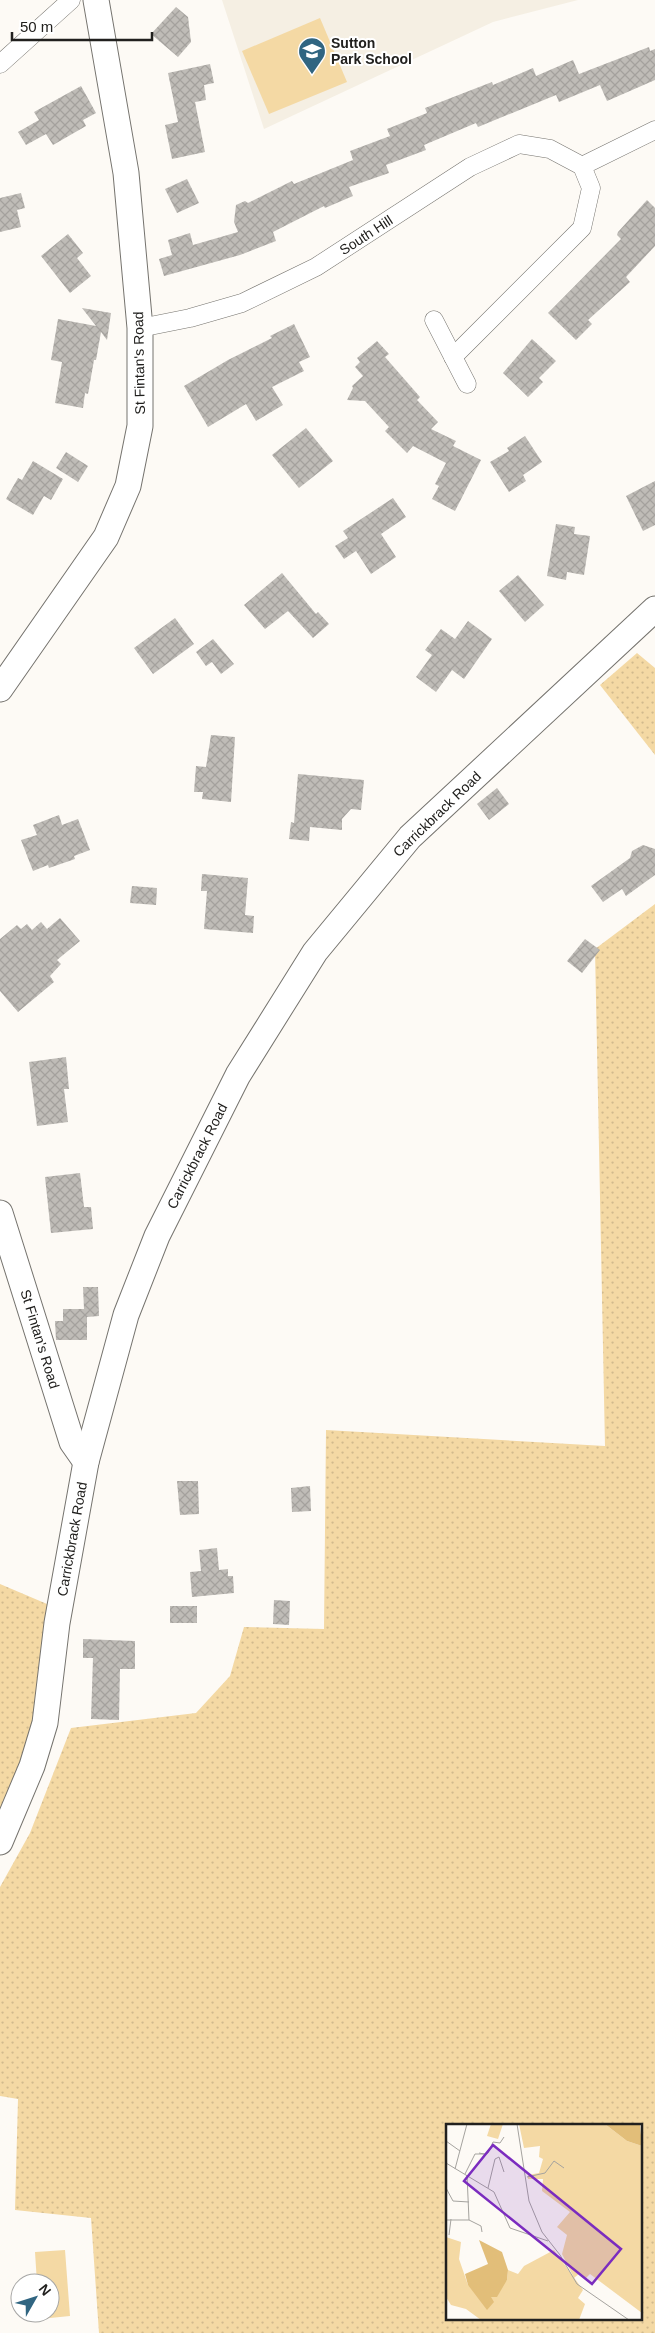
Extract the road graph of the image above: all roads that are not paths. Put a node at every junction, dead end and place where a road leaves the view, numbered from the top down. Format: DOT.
graph roads {
  1 [pos="71,0"];
  2 [pos="96,0"];
  3 [pos="0,64"];
  4 [pos="655,130"];
  5 [pos="582,166"];
  6 [pos="434,320"];
  7 [pos="140,328"];
  8 [pos="453,357"];
  9 [pos="467,384"];
  10 [pos="655,609"];
  11 [pos="0,689"];
  12 [pos="0,1214"];
  13 [pos="86,1462"];
  14 [pos="0,1842"];
  1 -- 3 [label="street"];
  2 -- 7 [label="main road, St Fintan's Road"];
  4 -- 5 [label="street"];
  5 -- 7 [label="street, South Hill"];
  5 -- 8 [label="street"];
  6 -- 8 [label="street"];
  7 -- 11 [label="main road, St Fintan's Road"];
  8 -- 9 [label="street"];
  10 -- 13 [label="main road, Carrickbrack Road"];
  12 -- 13 [label="main road, St Fintan's Road"];
  13 -- 14 [label="main road, Carrickbrack Road"];
}
